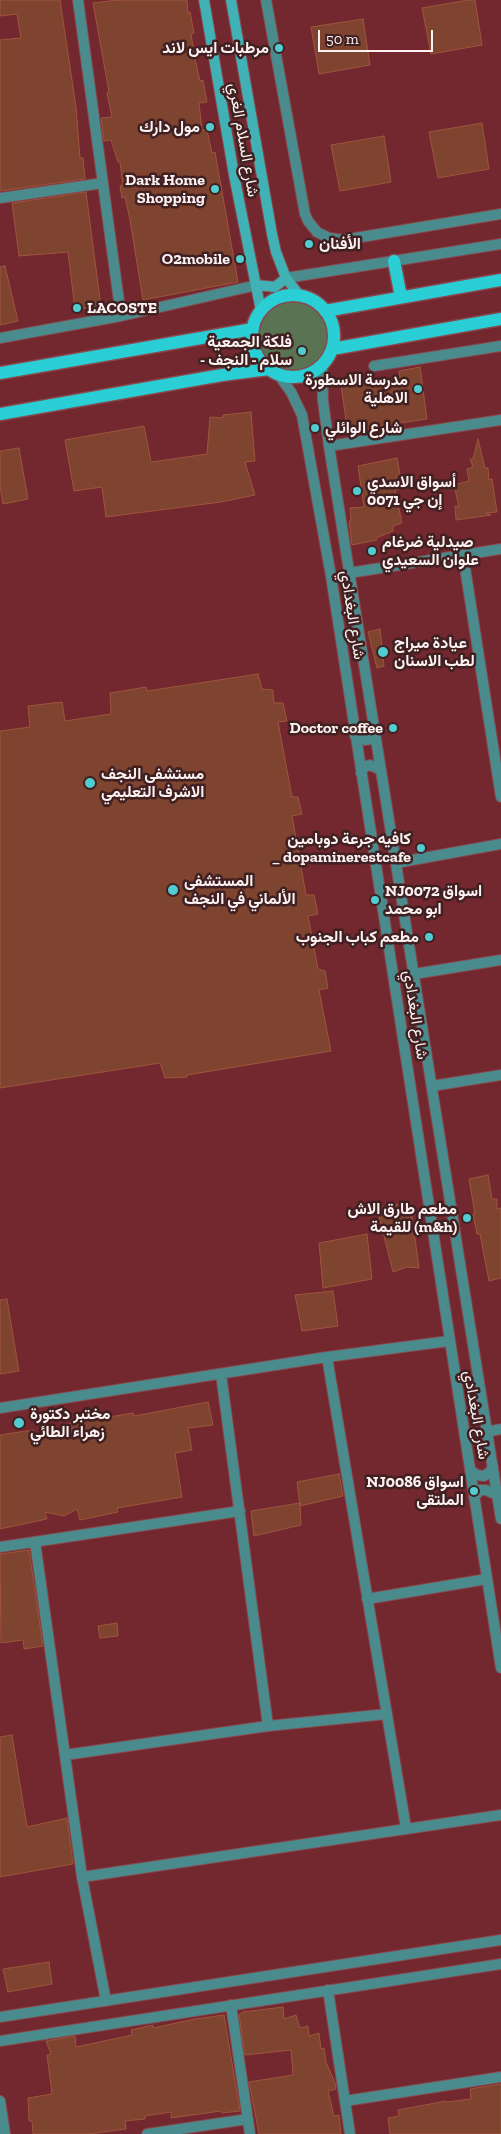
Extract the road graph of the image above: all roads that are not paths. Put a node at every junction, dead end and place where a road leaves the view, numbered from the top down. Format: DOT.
graph roads {
  1 [pos="78,0"];
  2 [pos="204,0"];
  3 [pos="231,0"];
  4 [pos="266,0"];
  5 [pos="103,183"];
  6 [pos="0,198"];
  7 [pos="501,214"];
  8 [pos="501,244"];
  9 [pos="394,261"];
  10 [pos="286,278"];
  11 [pos="501,280"];
  12 [pos="257,285"];
  13 [pos="300,296"];
  14 [pos="400,297"];
  15 [pos="261,311"];
  16 [pos="325,311"];
  17 [pos="121,316"];
  18 [pos="501,319"];
  19 [pos="253,329"];
  20 [pos="0,338"];
  21 [pos="501,346"];
  22 [pos="332,349"];
  23 [pos="322,366"];
  24 [pos="374,366"];
  25 [pos="273,371"];
  26 [pos="0,373"];
  27 [pos="0,414"];
  28 [pos="501,420"];
  29 [pos="329,446"];
  30 [pos="501,549"];
  31 [pos="463,555"];
  32 [pos="349,572"];
  33 [pos="375,733"];
  34 [pos="355,736"];
  35 [pos="381,770"];
  36 [pos="361,773"];
  37 [pos="501,798"];
  38 [pos="501,844"];
  39 [pos="396,863"];
  40 [pos="501,960"];
  41 [pos="414,974"];
  42 [pos="501,1075"];
  43 [pos="432,1086"];
  44 [pos="449,1341"];
  45 [pos="327,1357"];
  46 [pos="221,1374"];
  47 [pos="0,1408"];
  48 [pos="501,1429"];
  49 [pos="487,1432"];
  50 [pos="493,1467"];
  51 [pos="470,1470"];
  52 [pos="497,1495"];
  53 [pos="474,1497"];
  54 [pos="240,1511"];
  55 [pos="501,1519"];
  56 [pos="35,1542"];
  57 [pos="0,1547"];
  58 [pos="487,1579"];
  59 [pos="367,1599"];
  60 [pos="501,1668"];
  61 [pos="387,1714"];
  62 [pos="268,1726"];
  63 [pos="65,1755"];
  64 [pos="501,1815"];
  65 [pos="406,1828"];
  66 [pos="82,1877"];
  67 [pos="501,1940"];
  68 [pos="501,1964"];
  69 [pos="328,1990"];
  70 [pos="106,2001"];
  71 [pos="231,2005"];
  72 [pos="0,2017"];
  73 [pos="0,2041"];
  74 [pos="501,2077"];
  75 [pos="0,2101"];
  76 [pos="345,2101"];
  77 [pos="248,2119"];
  78 [pos="5,2134"];
  79 [pos="147,2134"];
  80 [pos="250,2134"];
  81 [pos="350,2134"];
  1 -- 5 [label="street"];
  2 -- 12 [label="main road, شارع السلام الغري"];
  3 -- 10 [label="main road, شارع السلام الغري"];
  4 -- 7 [label="street"];
  5 -- 6 [label="street"];
  5 -- 17 [label="street"];
  8 -- 9 [label="street"];
  9 -- 10 [label="street"];
  9 -- 14 [label="main road"];
  10 -- 12 [label="main road"];
  10 -- 13 [label="main road"];
  11 -- 14 [label="main road"];
  12 -- 15 [label="main road, شارع السلام الغري"];
  12 -- 17 [label="street"];
  13 -- 15 [label="main road"];
  13 -- 16 [label="main road"];
  14 -- 16 [label="main road"];
  15 -- 19 [label="main road"];
  16 -- 22 [label="main road"];
  17 -- 20 [label="street"];
  18 -- 22 [label="main road"];
  19 -- 25 [label="main road"];
  19 -- 26 [label="main road"];
  21 -- 24 [label="street"];
  22 -- 23 [label="main road"];
  23 -- 25 [label="main road"];
  23 -- 29 [label="street, شارع البغدادي"];
  25 -- 27 [label="main road"];
  25 -- 34 [label="street, شارع البغدادي"];
  28 -- 29 [label="street"];
  29 -- 32 [label="street, شارع البغدادي"];
  30 -- 31 [label="street"];
  31 -- 32 [label="street"];
  31 -- 37 [label="street"];
  32 -- 33 [label="street, شارع البغدادي"];
  33 -- 34 [label="street"];
  33 -- 35 [label="street, شارع البغدادي"];
  34 -- 36 [label="street, شارع البغدادي"];
  35 -- 36 [label="street"];
  35 -- 39 [label="street, شارع البغدادي"];
  36 -- 44 [label="street, شارع البغدادي"];
  38 -- 39 [label="street"];
  39 -- 41 [label="street, شارع البغدادي"];
  40 -- 41 [label="street"];
  41 -- 43 [label="street, شارع البغدادي"];
  42 -- 43 [label="street"];
  43 -- 49 [label="street, شارع البغدادي"];
  44 -- 45 [label="street"];
  44 -- 51 [label="street, شارع البغدادي"];
  45 -- 46 [label="street"];
  45 -- 59 [label="street"];
  46 -- 47 [label="street"];
  46 -- 54 [label="street"];
  48 -- 49 [label="street"];
  49 -- 50 [label="street, شارع البغدادي"];
  50 -- 51 [label="street"];
  50 -- 52 [label="street, شارع البغدادي"];
  51 -- 53 [label="street, شارع البغدادي"];
  52 -- 53 [label="street"];
  52 -- 55 [label="street, شارع البغدادي"];
  53 -- 58 [label="street, شارع البغدادي"];
  54 -- 56 [label="street"];
  54 -- 62 [label="street"];
  56 -- 57 [label="street"];
  56 -- 63 [label="street"];
  58 -- 59 [label="street"];
  58 -- 60 [label="street, شارع البغدادي"];
  59 -- 61 [label="street"];
  61 -- 62 [label="street"];
  61 -- 65 [label="street"];
  62 -- 63 [label="street"];
  63 -- 66 [label="street"];
  64 -- 65 [label="street"];
  65 -- 66 [label="street"];
  66 -- 70 [label="street"];
  67 -- 70 [label="street"];
  68 -- 69 [label="street"];
  69 -- 71 [label="street"];
  69 -- 76 [label="street"];
  70 -- 72 [label="street"];
  71 -- 73 [label="street"];
  71 -- 77 [label="street"];
  74 -- 76 [label="street"];
  75 -- 78 [label="street"];
  76 -- 81 [label="street"];
  77 -- 79 [label="street"];
  77 -- 80 [label="street"];
}
